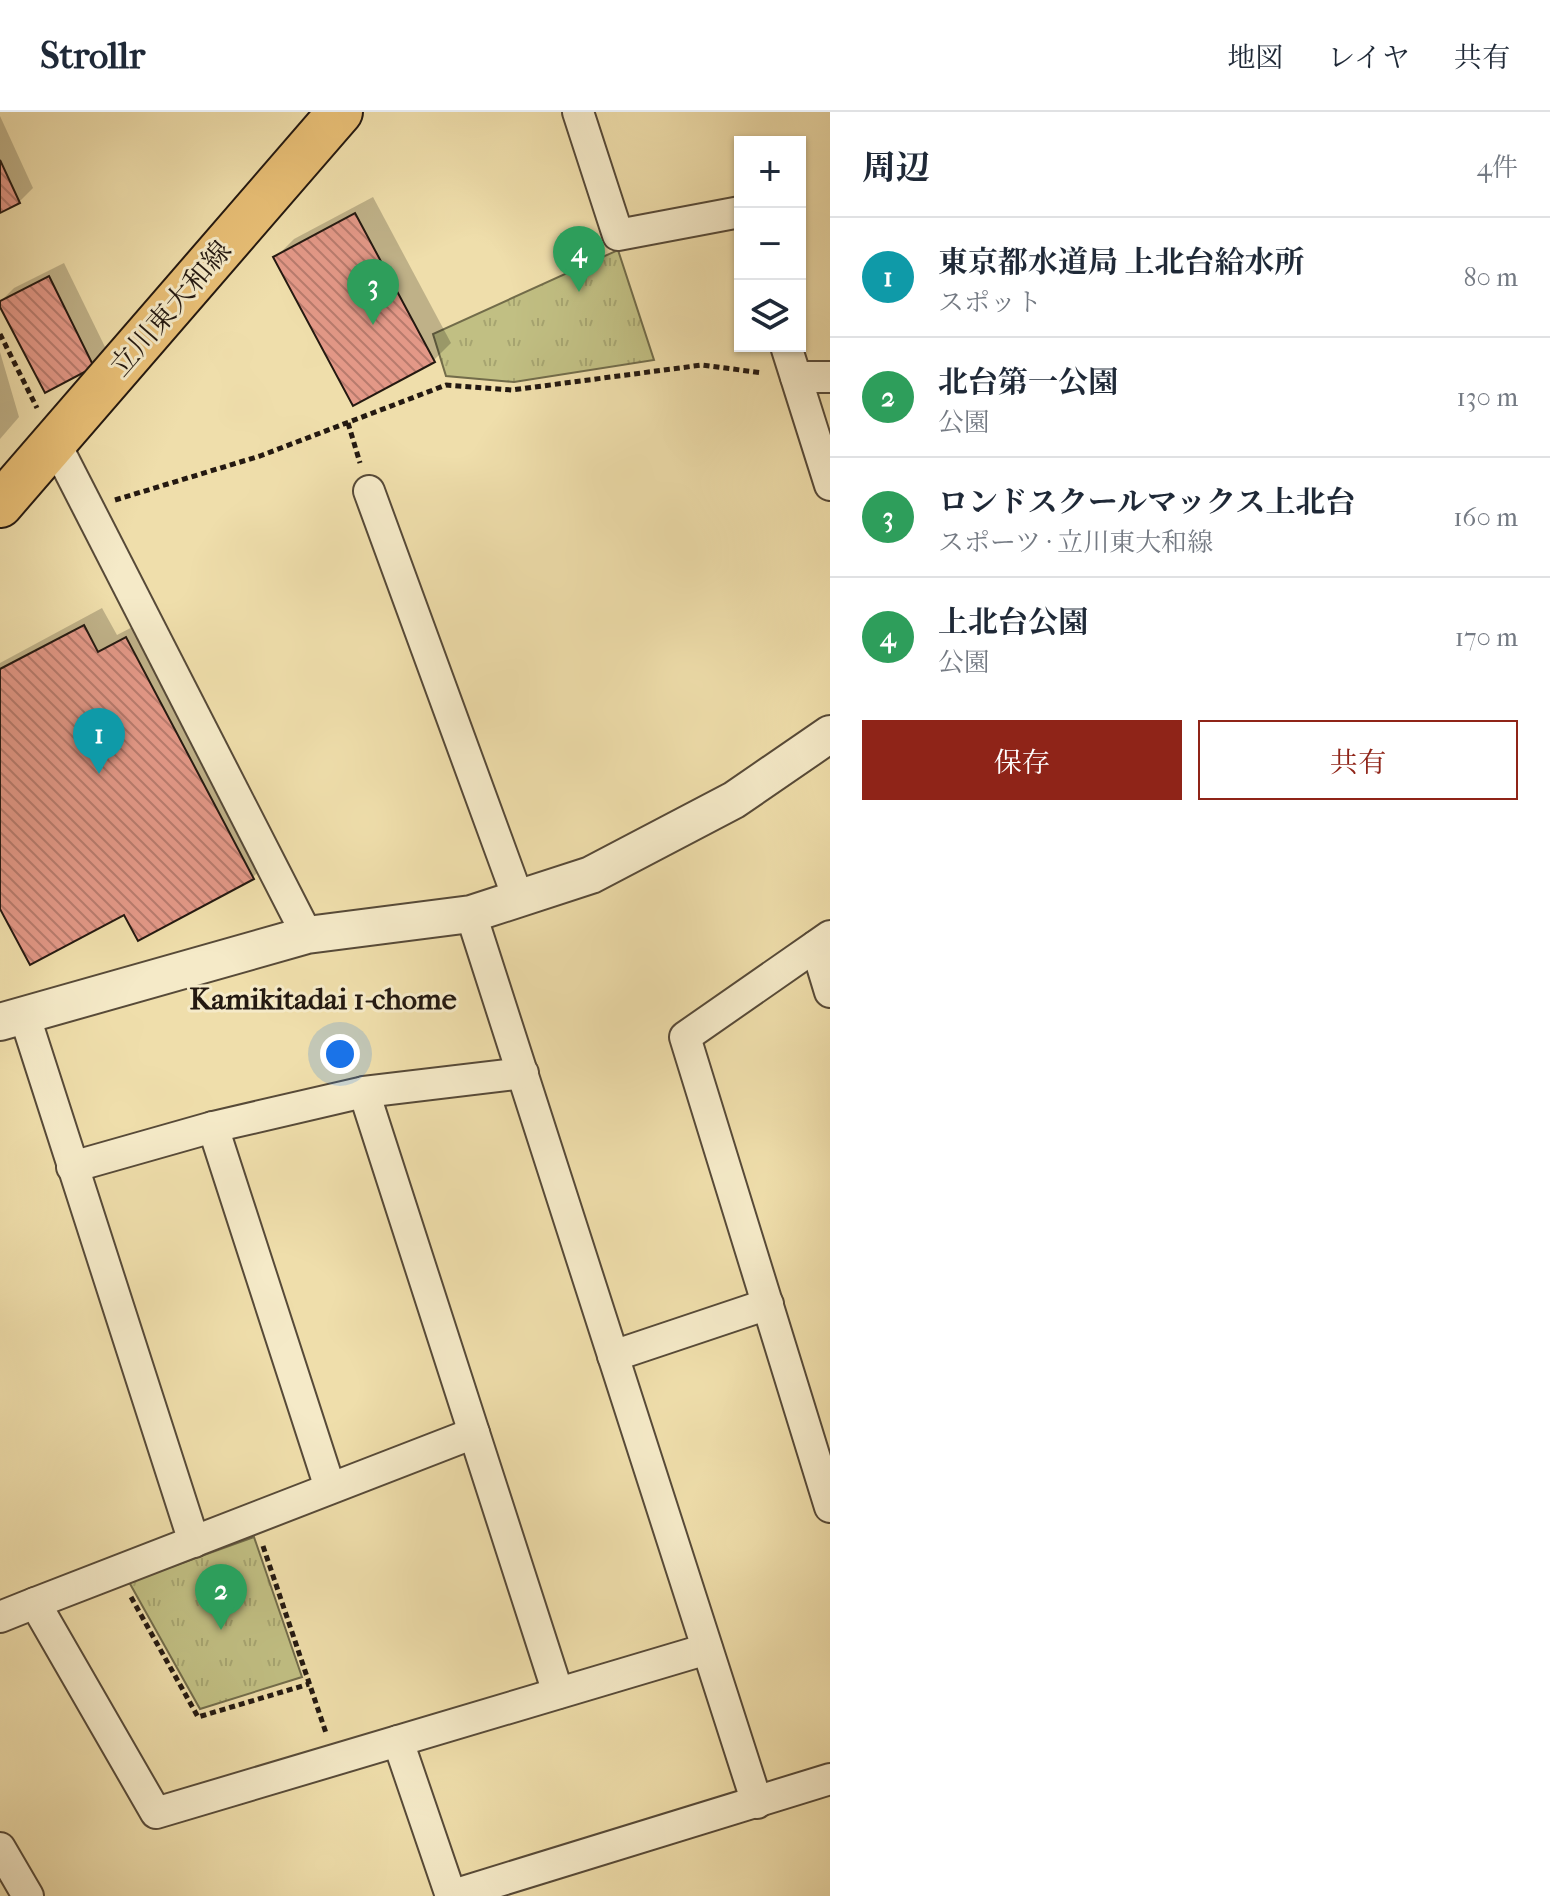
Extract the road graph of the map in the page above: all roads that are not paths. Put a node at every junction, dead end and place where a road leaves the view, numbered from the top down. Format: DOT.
graph roads {
  1 [pos="340,112"];
  2 [pos="578,112"];
  3 [pos="734,213"];
  4 [pos="788,352"];
  5 [pos="796,377"];
  6 [pos="830,377"];
  7 [pos="54,441"];
  8 [pos="830,485"];
  9 [pos="369,491"];
  10 [pos="0,505"];
  11 [pos="830,734"];
  12 [pos="518,898"];
  13 [pos="471,914"];
  14 [pos="307,935"];
  15 [pos="823,941"];
  16 [pos="830,992"];
  17 [pos="13,1019"];
  18 [pos="523,1073"];
  19 [pos="364,1092"];
  20 [pos="213,1127"];
  21 [pos="72,1167"];
  22 [pos="768,1304"];
  23 [pos="613,1356"];
  24 [pos="474,1433"];
  25 [pos="822,1455"];
  26 [pos="330,1488"];
  27 [pos="830,1507"];
  28 [pos="194,1542"];
  29 [pos="35,1603"];
  30 [pos="0,1617"];
  31 [pos="707,1649"];
  32 [pos="558,1693"];
  33 [pos="398,1741"];
  34 [pos="830,1779"];
  35 [pos="757,1803"];
  36 [pos="0,1848"];
  37 [pos="28,1896"];
  38 [pos="451,1896"];
  1 -- 7 [label="main road, 立川東大和線"];
  2 -- 3 [label="street"];
  4 -- 5 [label="street"];
  5 -- 6 [label="street"];
  5 -- 8 [label="street"];
  7 -- 10 [label="main road, 立川東大和線"];
  7 -- 14 [label="street"];
  9 -- 12 [label="street"];
  11 -- 12 [label="street"];
  12 -- 13 [label="street"];
  13 -- 14 [label="street"];
  13 -- 18 [label="street"];
  14 -- 17 [label="street"];
  15 -- 16 [label="street"];
  15 -- 22 [label="street"];
  17 -- 21 [label="street"];
  18 -- 19 [label="street"];
  18 -- 23 [label="street"];
  19 -- 20 [label="street"];
  19 -- 24 [label="street"];
  20 -- 21 [label="street"];
  20 -- 26 [label="street"];
  21 -- 28 [label="street"];
  22 -- 23 [label="street"];
  22 -- 25 [label="street"];
  23 -- 31 [label="street"];
  24 -- 26 [label="street"];
  24 -- 32 [label="street"];
  25 -- 27 [label="street"];
  26 -- 28 [label="street"];
  28 -- 29 [label="street"];
  29 -- 30 [label="street"];
  29 -- 33 [label="street"];
  31 -- 32 [label="street"];
  31 -- 35 [label="street"];
  32 -- 33 [label="street"];
  33 -- 38 [label="street"];
  34 -- 35 [label="street"];
  35 -- 38 [label="street"];
  36 -- 37 [label="street"];
}
